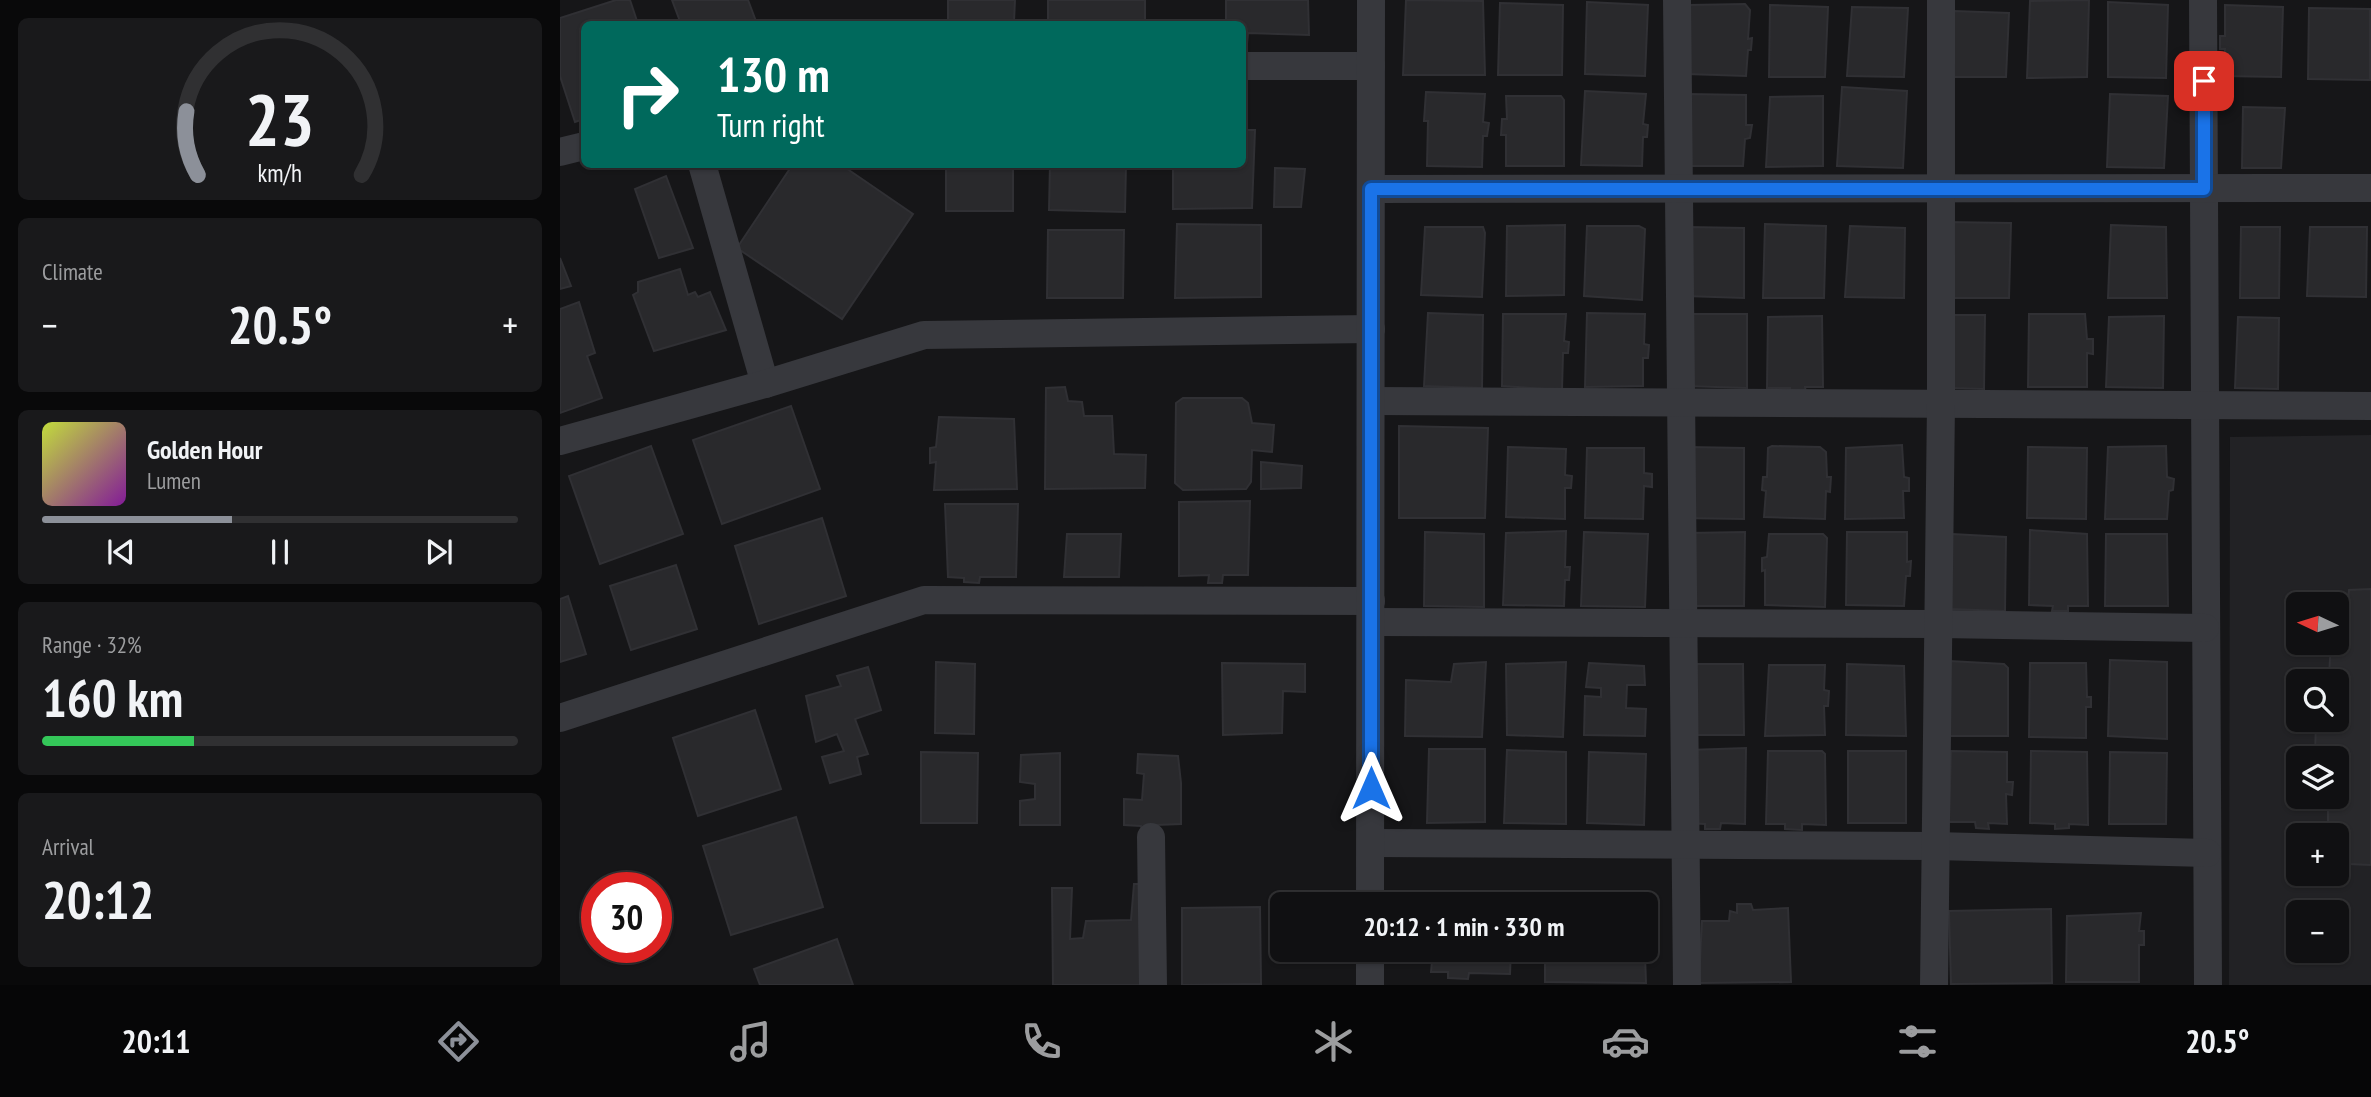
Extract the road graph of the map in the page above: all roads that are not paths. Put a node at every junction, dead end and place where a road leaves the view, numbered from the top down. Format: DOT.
graph roads {
  1 [pos="1371,0"];
  2 [pos="1677,0"];
  3 [pos="1941,0"];
  4 [pos="2203,0"];
  5 [pos="1246,66"];
  6 [pos="1371,66"];
  7 [pos="581,147"];
  8 [pos="560,152"];
  9 [pos="703,168"];
  10 [pos="1679,188"];
  11 [pos="1941,188"];
  12 [pos="2371,188"];
  13 [pos="1371,189"];
  14 [pos="2204,189"];
  15 [pos="1371,329"];
  16 [pos="765,384"];
  17 [pos="1371,401"];
  18 [pos="1681,402"];
  19 [pos="1941,403"];
  20 [pos="2205,405"];
  21 [pos="2371,406"];
  22 [pos="560,441"];
  23 [pos="1371,612"];
  24 [pos="1683,624"];
  25 [pos="1939,624"];
  26 [pos="2205,628"];
  27 [pos="560,718"];
  28 [pos="1151,837"];
  29 [pos="1371,843"];
  30 [pos="1686,845"];
  31 [pos="1935,846"];
  32 [pos="2207,853"];
  33 [pos="1370,892"];
  34 [pos="1370,962"];
  35 [pos="1153,985"];
  36 [pos="1370,985"];
  37 [pos="1687,985"];
  38 [pos="1934,985"];
  39 [pos="2208,985"];
  1 -- 6 [label="street"];
  2 -- 10 [label="street"];
  3 -- 11 [label="street"];
  4 -- 14 [label="street"];
  5 -- 6 [label="street"];
  6 -- 13 [label="street"];
  7 -- 8 [label="street"];
  9 -- 16 [label="street"];
  10 -- 11 [label="street"];
  10 -- 13 [label="street"];
  10 -- 18 [label="street"];
  11 -- 14 [label="street"];
  11 -- 19 [label="street"];
  12 -- 14 [label="street"];
  13 -- 15 [label="street"];
  14 -- 20 [label="street"];
  15 -- 16 [label="street"];
  15 -- 17 [label="street"];
  16 -- 22 [label="street"];
  17 -- 18 [label="street"];
  17 -- 23 [label="street"];
  18 -- 19 [label="street"];
  18 -- 24 [label="street"];
  19 -- 20 [label="street"];
  19 -- 25 [label="street"];
  20 -- 21 [label="street"];
  20 -- 26 [label="street"];
  23 -- 24 [label="street"];
  23 -- 27 [label="street"];
  23 -- 29 [label="street"];
  24 -- 25 [label="street"];
  24 -- 30 [label="street"];
  25 -- 26 [label="street"];
  25 -- 31 [label="street"];
  26 -- 32 [label="street"];
  28 -- 35 [label="street"];
  29 -- 30 [label="street"];
  29 -- 33 [label="street"];
  30 -- 31 [label="street"];
  30 -- 37 [label="street"];
  31 -- 32 [label="street"];
  31 -- 38 [label="street"];
  32 -- 39 [label="street"];
  34 -- 36 [label="street"];
}
